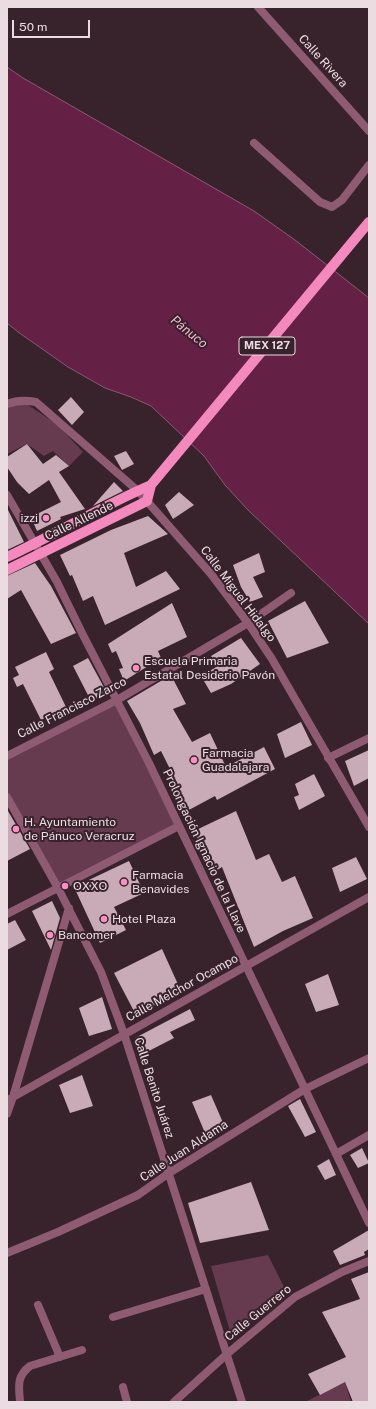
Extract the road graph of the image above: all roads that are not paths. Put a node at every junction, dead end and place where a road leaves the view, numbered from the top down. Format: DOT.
graph roads {
  1 [pos="258,7"];
  2 [pos="369,131"];
  3 [pos="254,143"];
  4 [pos="369,164"];
  5 [pos="367,224"];
  6 [pos="7,404"];
  7 [pos="151,486"];
  8 [pos="138,491"];
  9 [pos="7,495"];
  10 [pos="147,501"];
  11 [pos="35,544"];
  12 [pos="41,554"];
  13 [pos="7,557"];
  14 [pos="7,570"];
  15 [pos="291,593"];
  16 [pos="248,623"];
  17 [pos="117,700"];
  18 [pos="369,738"];
  19 [pos="7,756"];
  20 [pos="328,758"];
  21 [pos="7,797"];
  22 [pos="179,826"];
  23 [pos="369,827"];
  24 [pos="58,888"];
  25 [pos="369,897"];
  26 [pos="70,908"];
  27 [pos="7,914"];
  28 [pos="246,966"];
  29 [pos="124,1034"];
  30 [pos="369,1058"];
  31 [pos="305,1089"];
  32 [pos="10,1099"];
  33 [pos="7,1114"];
  34 [pos="369,1135"];
  35 [pos="336,1154"];
  36 [pos="169,1173"];
  37 [pos="369,1223"];
  38 [pos="7,1253"];
  39 [pos="369,1261"];
  40 [pos="206,1289"];
  41 [pos="38,1305"];
  42 [pos="113,1317"];
  43 [pos="82,1350"];
  44 [pos="226,1354"];
  45 [pos="60,1357"];
  46 [pos="123,1387"];
  47 [pos="20,1402"];
  48 [pos="127,1402"];
  49 [pos="174,1402"];
  50 [pos="242,1402"];
  1 -- 2 [label="street, Calle Rivera"];
  3 -- 4 [label="street"];
  5 -- 7 [label="main road, Calle Allende / MEX 127"];
  6 -- 8 [label="street, Calle Miguel Hidalgo"];
  7 -- 8 [label="main road, Calle Allende / MEX 127"];
  7 -- 10 [label="main road, Calle Allende / MEX 127"];
  8 -- 10 [label="street, Calle Miguel Hidalgo"];
  8 -- 11 [label="main road, Calle Allende / MEX 127"];
  9 -- 11 [label="street, Prolongación Ignacio de la Llave"];
  10 -- 12 [label="main road, Calle Allende"];
  10 -- 16 [label="street, Calle Miguel Hidalgo"];
  11 -- 12 [label="street, Prolongación Ignacio de la Llave"];
  11 -- 13 [label="main road, Calle Allende / MEX 127"];
  12 -- 14 [label="main road, Calle Allende"];
  12 -- 17 [label="street, Prolongación Ignacio de la Llave"];
  15 -- 16 [label="street, Calle Francisco Zarco"];
  16 -- 17 [label="street, Calle Francisco Zarco"];
  16 -- 20 [label="street, Calle Miguel Hidalgo"];
  17 -- 19 [label="street, Calle Francisco Zarco"];
  17 -- 22 [label="street, Prolongación Ignacio de la Llave"];
  18 -- 20 [label="street"];
  20 -- 23 [label="street, Calle Miguel Hidalgo"];
  21 -- 24 [label="street, Calle Benito Juárez"];
  22 -- 24 [label="street"];
  22 -- 28 [label="street, Prolongación Ignacio de la Llave"];
  24 -- 26 [label="street, Calle Benito Juárez"];
  24 -- 27 [label="street"];
  25 -- 28 [label="street, Calle Melchor Ocampo"];
  26 -- 29 [label="street, Calle Benito Juárez"];
  26 -- 32 [label="street"];
  28 -- 29 [label="street, Calle Melchor Ocampo"];
  28 -- 31 [label="street, Prolongación Ignacio de la Llave"];
  29 -- 32 [label="street, Calle Melchor Ocampo"];
  29 -- 36 [label="street, Calle Benito Juárez"];
  30 -- 31 [label="street, Calle Juan Aldama"];
  31 -- 35 [label="street, Prolongación Ignacio de la Llave"];
  31 -- 36 [label="street, Calle Juan Aldama"];
  32 -- 33 [label="street"];
  34 -- 35 [label="street"];
  35 -- 37 [label="street, Prolongación Ignacio de la Llave"];
  36 -- 38 [label="street, Calle Juan Aldama"];
  36 -- 40 [label="street, Calle Benito Juárez"];
  39 -- 44 [label="street, Calle Guerrero"];
  40 -- 42 [label="street"];
  40 -- 44 [label="street, Calle Benito Juárez"];
  41 -- 45 [label="street"];
  43 -- 45 [label="street"];
  44 -- 49 [label="street, Calle Guerrero"];
  44 -- 50 [label="street, Calle Benito Juárez"];
  45 -- 47 [label="street"];
  46 -- 48 [label="street"];
}
